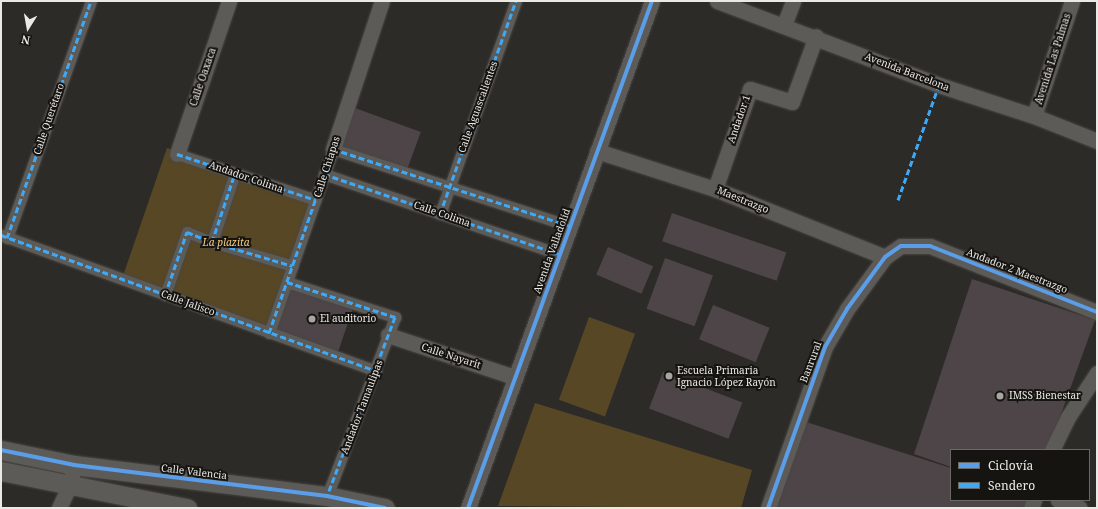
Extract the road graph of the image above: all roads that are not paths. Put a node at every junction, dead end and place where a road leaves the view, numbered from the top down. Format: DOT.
graph roads {
  1 [pos="90,1"];
  2 [pos="229,1"];
  3 [pos="382,1"];
  4 [pos="516,1"];
  5 [pos="652,1"];
  6 [pos="717,1"];
  7 [pos="793,1"];
  8 [pos="1072,1"];
  9 [pos="784,25"];
  10 [pos="816,36"];
  11 [pos="1034,116"];
  12 [pos="1097,141"];
  13 [pos="333,149"];
  14 [pos="597,151"];
  15 [pos="177,154"];
  16 [pos="235,173"];
  17 [pos="324,174"];
  18 [pos="450,187"];
  19 [pos="715,189"];
  20 [pos="316,200"];
  21 [pos="440,214"];
  22 [pos="570,226"];
  23 [pos="4,236"];
  24 [pos="212,242"];
  25 [pos="930,246"];
  26 [pos="559,254"];
  27 [pos="885,257"];
  28 [pos="293,266"];
  29 [pos="287,282"];
  30 [pos="165,295"];
  31 [pos="1097,312"];
  32 [pos="270,333"];
  33 [pos="388,335"];
  34 [pos="376,371"];
  35 [pos="514,377"];
  36 [pos="1095,379"];
  37 [pos="1052,449"];
  38 [pos="1,450"];
  39 [pos="74,465"];
  40 [pos="1,471"];
  41 [pos="70,484"];
  42 [pos="327,496"];
  43 [pos="1061,501"];
  44 [pos="59,508"];
  45 [pos="187,508"];
  46 [pos="384,508"];
  47 [pos="468,508"];
  48 [pos="768,508"];
  49 [pos="1080,508"];
  1 -- 23 [label="street, Calle Querétaro"];
  2 -- 15 [label="street, Calle Oaxaca"];
  3 -- 13 [label="street, Calle Chiapas"];
  4 -- 18 [label="street, Calle Aguascalientes"];
  5 -- 14 [label="street, Avenida Valladolid"];
  6 -- 9 [label="street, Avenida Barcelona"];
  7 -- 9 [label="street"];
  8 -- 11 [label="street, Avenida Las Palmas"];
  9 -- 10 [label="street, Avenida Barcelona"];
  10 -- 11 [label="street, Avenida Barcelona"];
  10 -- 19 [label="street, Andador 1"];
  11 -- 12 [label="street, Avenida Barcelona"];
  13 -- 17 [label="street, Calle Chiapas"];
  13 -- 18 [label="street"];
  14 -- 19 [label="street, Maestrazgo"];
  14 -- 22 [label="street, Avenida Valladolid"];
  15 -- 16 [label="street, Andador Colima"];
  16 -- 20 [label="street, Andador Colima"];
  16 -- 24 [label="street"];
  17 -- 20 [label="street, Calle Chiapas"];
  17 -- 21 [label="street, Calle Colima"];
  18 -- 21 [label="street, Calle Aguascalientes"];
  18 -- 22 [label="street"];
  19 -- 27 [label="street, Maestrazgo"];
  20 -- 28 [label="street, Calle Chiapas"];
  21 -- 26 [label="street, Calle Colima"];
  22 -- 26 [label="street, Avenida Valladolid"];
  23 -- 30 [label="street, Calle Jalisco"];
  24 -- 28 [label="street"];
  24 -- 30 [label="street"];
  25 -- 27 [label="street, Banrural"];
  25 -- 31 [label="street, Andador 2 Maestrazgo"];
  26 -- 35 [label="street, Avenida Valladolid"];
  27 -- 48 [label="street, Banrural"];
  28 -- 29 [label="street, Calle Chiapas"];
  29 -- 32 [label="street, Calle Chiapas"];
  29 -- 33 [label="street, Andador Tamaulipas"];
  30 -- 32 [label="street, Calle Jalisco"];
  32 -- 34 [label="street, Calle Jalisco"];
  33 -- 34 [label="street, Andador Tamaulipas"];
  33 -- 35 [label="street, Calle Nayarit"];
  34 -- 42 [label="street, Andador Tamaulipas"];
  35 -- 47 [label="street, Avenida Valladolid"];
  36 -- 37 [label="street"];
  38 -- 39 [label="street, Calle Valencia"];
  39 -- 41 [label="street"];
  39 -- 42 [label="street, Calle Valencia"];
  40 -- 41 [label="street"];
  41 -- 44 [label="street"];
  41 -- 45 [label="street"];
  42 -- 46 [label="street, Calle Valencia"];
  43 -- 49 [label="street"];
}
